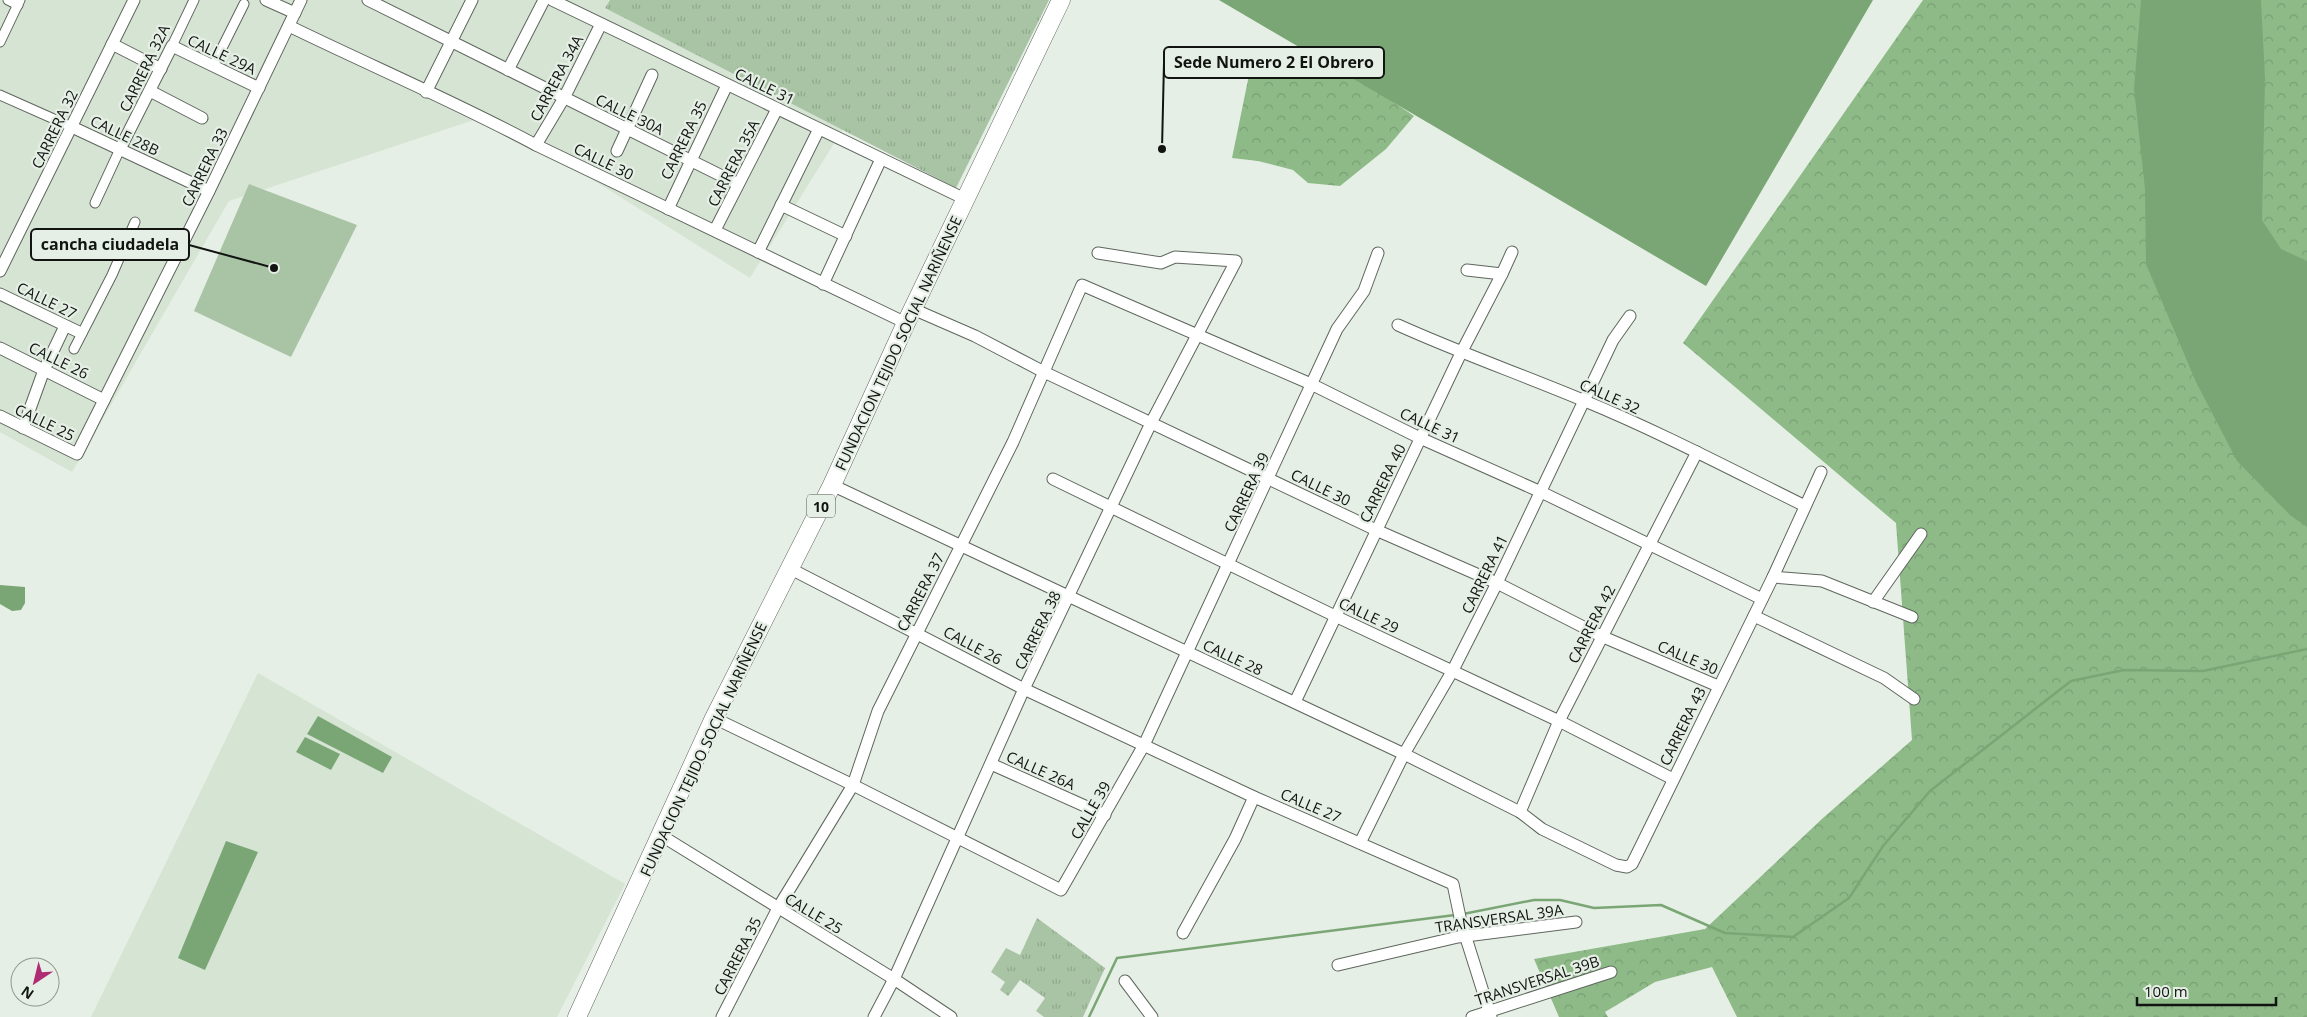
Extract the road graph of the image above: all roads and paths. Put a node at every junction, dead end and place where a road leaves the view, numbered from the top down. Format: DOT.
graph roads {
  1 [pos="8,0"];
  2 [pos="134,0"];
  3 [pos="194,0"];
  4 [pos="266,0"];
  5 [pos="301,0"];
  6 [pos="368,0"];
  7 [pos="472,0"];
  8 [pos="544,0"];
  9 [pos="552,0"];
  10 [pos="1061,0"];
  11 [pos="19,2"];
  12 [pos="244,4"];
  13 [pos="295,13"];
  14 [pos="601,24"];
  15 [pos="289,26"];
  16 [pos="451,41"];
  17 [pos="0,42"];
  18 [pos="112,44"];
  19 [pos="172,46"];
  20 [pos="213,66"];
  21 [pos="161,69"];
  22 [pos="508,70"];
  23 [pos="652,75"];
  24 [pos="727,85"];
  25 [pos="259,88"];
  26 [pos="150,91"];
  27 [pos="426,92"];
  28 [pos="0,95"];
  29 [pos="564,98"];
  30 [pos="777,109"];
  31 [pos="202,118"];
  32 [pos="72,127"];
  33 [pos="627,129"];
  34 [pos="819,129"];
  35 [pos="536,146"];
  36 [pos="120,149"];
  37 [pos="617,151"];
  38 [pos="881,159"];
  39 [pos="690,160"];
  40 [pos="738,184"];
  41 [pos="209,192"];
  42 [pos="965,200"];
  43 [pos="95,203"];
  44 [pos="781,205"];
  45 [pos="668,209"];
  46 [pos="135,222"];
  47 [pos="715,230"];
  48 [pos="846,236"];
  49 [pos="758,252"];
  50 [pos="1512,252"];
  51 [pos="1098,253"];
  52 [pos="1378,253"];
  53 [pos="1466,270"];
  54 [pos="0,271"];
  55 [pos="1502,274"];
  56 [pos="823,284"];
  57 [pos="1082,285"];
  58 [pos="0,294"];
  59 [pos="909,316"];
  60 [pos="1630,316"];
  61 [pos="65,326"];
  62 [pos="1398,326"];
  63 [pos="81,334"];
  64 [pos="1199,336"];
  65 [pos="0,348"];
  66 [pos="74,349"];
  67 [pos="1461,353"];
  68 [pos="44,370"];
  69 [pos="1044,372"];
  70 [pos="1311,384"];
  71 [pos="104,400"];
  72 [pos="1585,401"];
  73 [pos="0,416"];
  74 [pos="1152,422"];
  75 [pos="23,428"];
  76 [pos="1420,438"];
  77 [pos="1696,452"];
  78 [pos="77,454"];
  79 [pos="1821,472"];
  80 [pos="1269,477"];
  81 [pos="1053,479"];
  82 [pos="832,485"];
  83 [pos="1541,492"];
  84 [pos="1804,506"];
  85 [pos="1111,507"];
  86 [pos="1376,530"];
  87 [pos="1921,534"];
  88 [pos="1650,544"];
  89 [pos="961,545"];
  90 [pos="1229,564"];
  91 [pos="789,568"];
  92 [pos="1774,577"];
  93 [pos="1497,583"];
  94 [pos="1070,596"];
  95 [pos="1762,599"];
  96 [pos="1873,602"];
  97 [pos="1335,616"];
  98 [pos="1754,616"];
  99 [pos="1912,617"];
  100 [pos="916,632"];
  101 [pos="1601,636"];
  102 [pos="1186,652"];
  103 [pos="1453,670"];
  104 [pos="1718,686"];
  105 [pos="1024,689"];
  106 [pos="1914,699"];
  107 [pos="1295,702"];
  108 [pos="714,718"];
  109 [pos="1559,721"];
  110 [pos="1144,745"];
  111 [pos="1404,754"];
  112 [pos="991,764"];
  113 [pos="1672,779"];
  114 [pos="854,785"];
  115 [pos="1254,797"];
  116 [pos="1520,812"];
  117 [pos="1105,815"];
  118 [pos="662,836"];
  119 [pos="956,837"];
  120 [pos="1360,843"];
  121 [pos="1616,865"];
  122 [pos="778,908"];
  123 [pos="1576,922"];
  124 [pos="1183,933"];
  125 [pos="1466,936"];
  126 [pos="1338,965"];
  127 [pos="1611,972"];
  128 [pos="894,979"];
  129 [pos="1125,981"];
  130 [pos="1489,1014"];
  131 [pos="582,1015"];
  132 [pos="722,1017"];
  133 [pos="874,1017"];
  134 [pos="951,1017"];
  135 [pos="1152,1017"];
  136 [pos="1472,1017"];
  1 -- 11 [label="street"];
  2 -- 18 [label="street, CARRERA 32"];
  3 -- 19 [label="street, CARRERA 32A"];
  4 -- 13 [label="street"];
  5 -- 13 [label="street, CARRERA 33"];
  6 -- 16 [label="street"];
  7 -- 16 [label="street"];
  8 -- 22 [label="street"];
  9 -- 14 [label="street, CALLE 31"];
  10 -- 42 [label="main road, FUNDACION TEJIDO SOCIAL NARIÑENSE / 10"];
  11 -- 17 [label="street"];
  12 -- 20 [label="street"];
  13 -- 15 [label="street, CARRERA 33"];
  14 -- 24 [label="street, CALLE 31"];
  14 -- 29 [label="street, CARRERA 34A"];
  15 -- 25 [label="street, CARRERA 33"];
  15 -- 27 [label="street, CALLE 30"];
  16 -- 22 [label="street"];
  16 -- 27 [label="street"];
  18 -- 21 [label="street"];
  18 -- 32 [label="street, CARRERA 32"];
  19 -- 20 [label="street, CALLE 29A"];
  19 -- 21 [label="street, CARRERA 32A"];
  20 -- 25 [label="street, CALLE 29A"];
  21 -- 26 [label="street, CARRERA 32A"];
  22 -- 29 [label="street, CALLE 30A"];
  23 -- 33 [label="street"];
  24 -- 30 [label="street, CALLE 31"];
  24 -- 39 [label="street, CARRERA 35"];
  25 -- 41 [label="street, CARRERA 33"];
  26 -- 31 [label="street"];
  26 -- 36 [label="street, CARRERA 32A"];
  27 -- 35 [label="street, CALLE 30"];
  28 -- 32 [label="street, CALLE 28B"];
  29 -- 33 [label="street, CALLE 30A"];
  29 -- 35 [label="street, CARRERA 34A"];
  30 -- 34 [label="street, CALLE 31"];
  30 -- 40 [label="street, CARRERA 35A"];
  32 -- 36 [label="street, CALLE 28B"];
  32 -- 54 [label="street, CARRERA 32"];
  33 -- 37 [label="street"];
  33 -- 39 [label="street, CALLE 30A"];
  34 -- 38 [label="street, CALLE 31"];
  34 -- 44 [label="street"];
  35 -- 45 [label="street, CALLE 30"];
  36 -- 41 [label="street, CALLE 28B"];
  36 -- 43 [label="street"];
  38 -- 42 [label="street, CALLE 31"];
  38 -- 48 [label="street"];
  39 -- 40 [label="street, CALLE 30A"];
  39 -- 45 [label="street, CARRERA 35"];
  40 -- 47 [label="street, CARRERA 35A"];
  41 -- 71 [label="street, CARRERA 33"];
  42 -- 59 [label="main road, FUNDACION TEJIDO SOCIAL NARIÑENSE / 10"];
  44 -- 48 [label="street"];
  44 -- 49 [label="street"];
  45 -- 47 [label="street, CALLE 30"];
  46 -- 63 [label="street"];
  47 -- 49 [label="street, CALLE 30"];
  48 -- 56 [label="street"];
  49 -- 56 [label="street, CALLE 30"];
  50 -- 55 [label="street, CARRERA 40"];
  51 -- 64 [label="street, CARRERA 38"];
  52 -- 70 [label="street, CARRERA 39"];
  53 -- 55 [label="street"];
  55 -- 67 [label="street, CARRERA 40"];
  56 -- 59 [label="street, CALLE 30"];
  57 -- 64 [label="street, CALLE 31"];
  57 -- 69 [label="street, CARRERA 37"];
  58 -- 61 [label="street, CALLE 27"];
  59 -- 69 [label="street, CALLE 30"];
  59 -- 82 [label="main road, FUNDACION TEJIDO SOCIAL NARIÑENSE / 10"];
  60 -- 72 [label="street, CARRERA 41"];
  61 -- 63 [label="street, CALLE 27"];
  61 -- 68 [label="street"];
  62 -- 67 [label="street, CALLE 32"];
  63 -- 66 [label="street"];
  64 -- 70 [label="street, CALLE 31"];
  64 -- 74 [label="street, CARRERA 38"];
  65 -- 68 [label="street, CALLE 26"];
  67 -- 72 [label="street, CALLE 32"];
  67 -- 76 [label="street, CARRERA 40"];
  68 -- 71 [label="street, CALLE 26"];
  68 -- 75 [label="street"];
  69 -- 74 [label="street, CALLE 30"];
  69 -- 89 [label="street, CARRERA 37"];
  70 -- 76 [label="street, CALLE 31"];
  70 -- 80 [label="street, CARRERA 39"];
  71 -- 78 [label="street, CARRERA 33"];
  72 -- 77 [label="street, CALLE 32"];
  72 -- 83 [label="street, CARRERA 41"];
  73 -- 75 [label="street, CALLE 25"];
  74 -- 80 [label="street, CALLE 30"];
  74 -- 85 [label="street, CARRERA 38"];
  75 -- 78 [label="street, CALLE 25"];
  76 -- 83 [label="street, CALLE 31"];
  76 -- 86 [label="street, CARRERA 40"];
  77 -- 84 [label="street, CALLE 32"];
  77 -- 88 [label="street, CARRERA 42"];
  79 -- 84 [label="street, CARRERA 43"];
  80 -- 86 [label="street, CALLE 30"];
  80 -- 90 [label="street, CARRERA 39"];
  81 -- 85 [label="street, CALLE 29"];
  82 -- 89 [label="street, CALLE 28"];
  82 -- 91 [label="main road, FUNDACION TEJIDO SOCIAL NARIÑENSE / 10"];
  83 -- 88 [label="street, CALLE 31"];
  83 -- 93 [label="street, CARRERA 41"];
  84 -- 92 [label="street, CARRERA 43"];
  85 -- 90 [label="street, CALLE 29"];
  85 -- 94 [label="street, CARRERA 38"];
  86 -- 93 [label="street, CALLE 30"];
  86 -- 97 [label="street, CARRERA 40"];
  87 -- 96 [label="street"];
  88 -- 95 [label="street, CALLE 31"];
  88 -- 101 [label="street, CARRERA 42"];
  89 -- 94 [label="street, CALLE 28"];
  89 -- 100 [label="street, CARRERA 37"];
  90 -- 97 [label="street, CALLE 29"];
  90 -- 102 [label="street, CARRERA 39"];
  91 -- 100 [label="street, CALLE 26"];
  91 -- 108 [label="main road, FUNDACION TEJIDO SOCIAL NARIÑENSE / 10"];
  92 -- 95 [label="street, CARRERA 43"];
  92 -- 96 [label="street"];
  93 -- 101 [label="street, CALLE 30"];
  93 -- 103 [label="street, CARRERA 41"];
  94 -- 102 [label="street, CALLE 28"];
  94 -- 105 [label="street, CARRERA 38"];
  95 -- 98 [label="street, CARRERA 43"];
  96 -- 99 [label="street"];
  97 -- 103 [label="street, CALLE 29"];
  97 -- 107 [label="street, CARRERA 40"];
  98 -- 104 [label="street, CARRERA 43"];
  98 -- 106 [label="street"];
  100 -- 105 [label="street, CALLE 26"];
  100 -- 114 [label="street, CARRERA 37"];
  101 -- 104 [label="street, CALLE 30"];
  101 -- 109 [label="street, CARRERA 42"];
  102 -- 107 [label="street, CALLE 28"];
  102 -- 110 [label="street, CARRERA 39"];
  103 -- 109 [label="street, CALLE 29"];
  103 -- 111 [label="street, CARRERA 41"];
  104 -- 113 [label="street, CARRERA 43"];
  105 -- 110 [label="street, CALLE 26"];
  105 -- 112 [label="street, CARRERA 38"];
  107 -- 111 [label="street, CALLE 28"];
  108 -- 114 [label="street"];
  108 -- 118 [label="main road, FUNDACION TEJIDO SOCIAL NARIÑENSE / 10"];
  109 -- 113 [label="street, CALLE 29"];
  109 -- 116 [label="street, CARRERA 42"];
  110 -- 115 [label="street, CALLE 27"];
  110 -- 117 [label="street, CALLE 39"];
  111 -- 116 [label="street, CALLE 28"];
  111 -- 120 [label="street, CARRERA 41"];
  112 -- 117 [label="street, CALLE 26A"];
  112 -- 119 [label="street, CARRERA 38"];
  113 -- 121 [label="street, CARRERA 43"];
  114 -- 119 [label="street"];
  114 -- 122 [label="street, CARRERA 37"];
  115 -- 120 [label="street, CALLE 27"];
  115 -- 124 [label="street"];
  116 -- 121 [label="street, CALLE 28"];
  117 -- 119 [label="street, CALLE 39"];
  118 -- 122 [label="street, CALLE 25"];
  118 -- 131 [label="main road, FUNDACION TEJIDO SOCIAL NARIÑENSE / 10"];
  119 -- 128 [label="street, CARRERA 38"];
  120 -- 125 [label="street, CALLE 27"];
  122 -- 128 [label="street, CALLE 25"];
  122 -- 132 [label="street, CARRERA 35"];
  123 -- 125 [label="street, TRANSVERSAL 39A"];
  125 -- 126 [label="street, TRANSVERSAL 39A"];
  125 -- 130 [label="street"];
  127 -- 130 [label="street, TRANSVERSAL 39B"];
  128 -- 133 [label="street, CARRERA 38"];
  128 -- 134 [label="street, CALLE 25"];
  129 -- 135 [label="street"];
  130 -- 136 [label="street, TRANSVERSAL 39B"];
}
